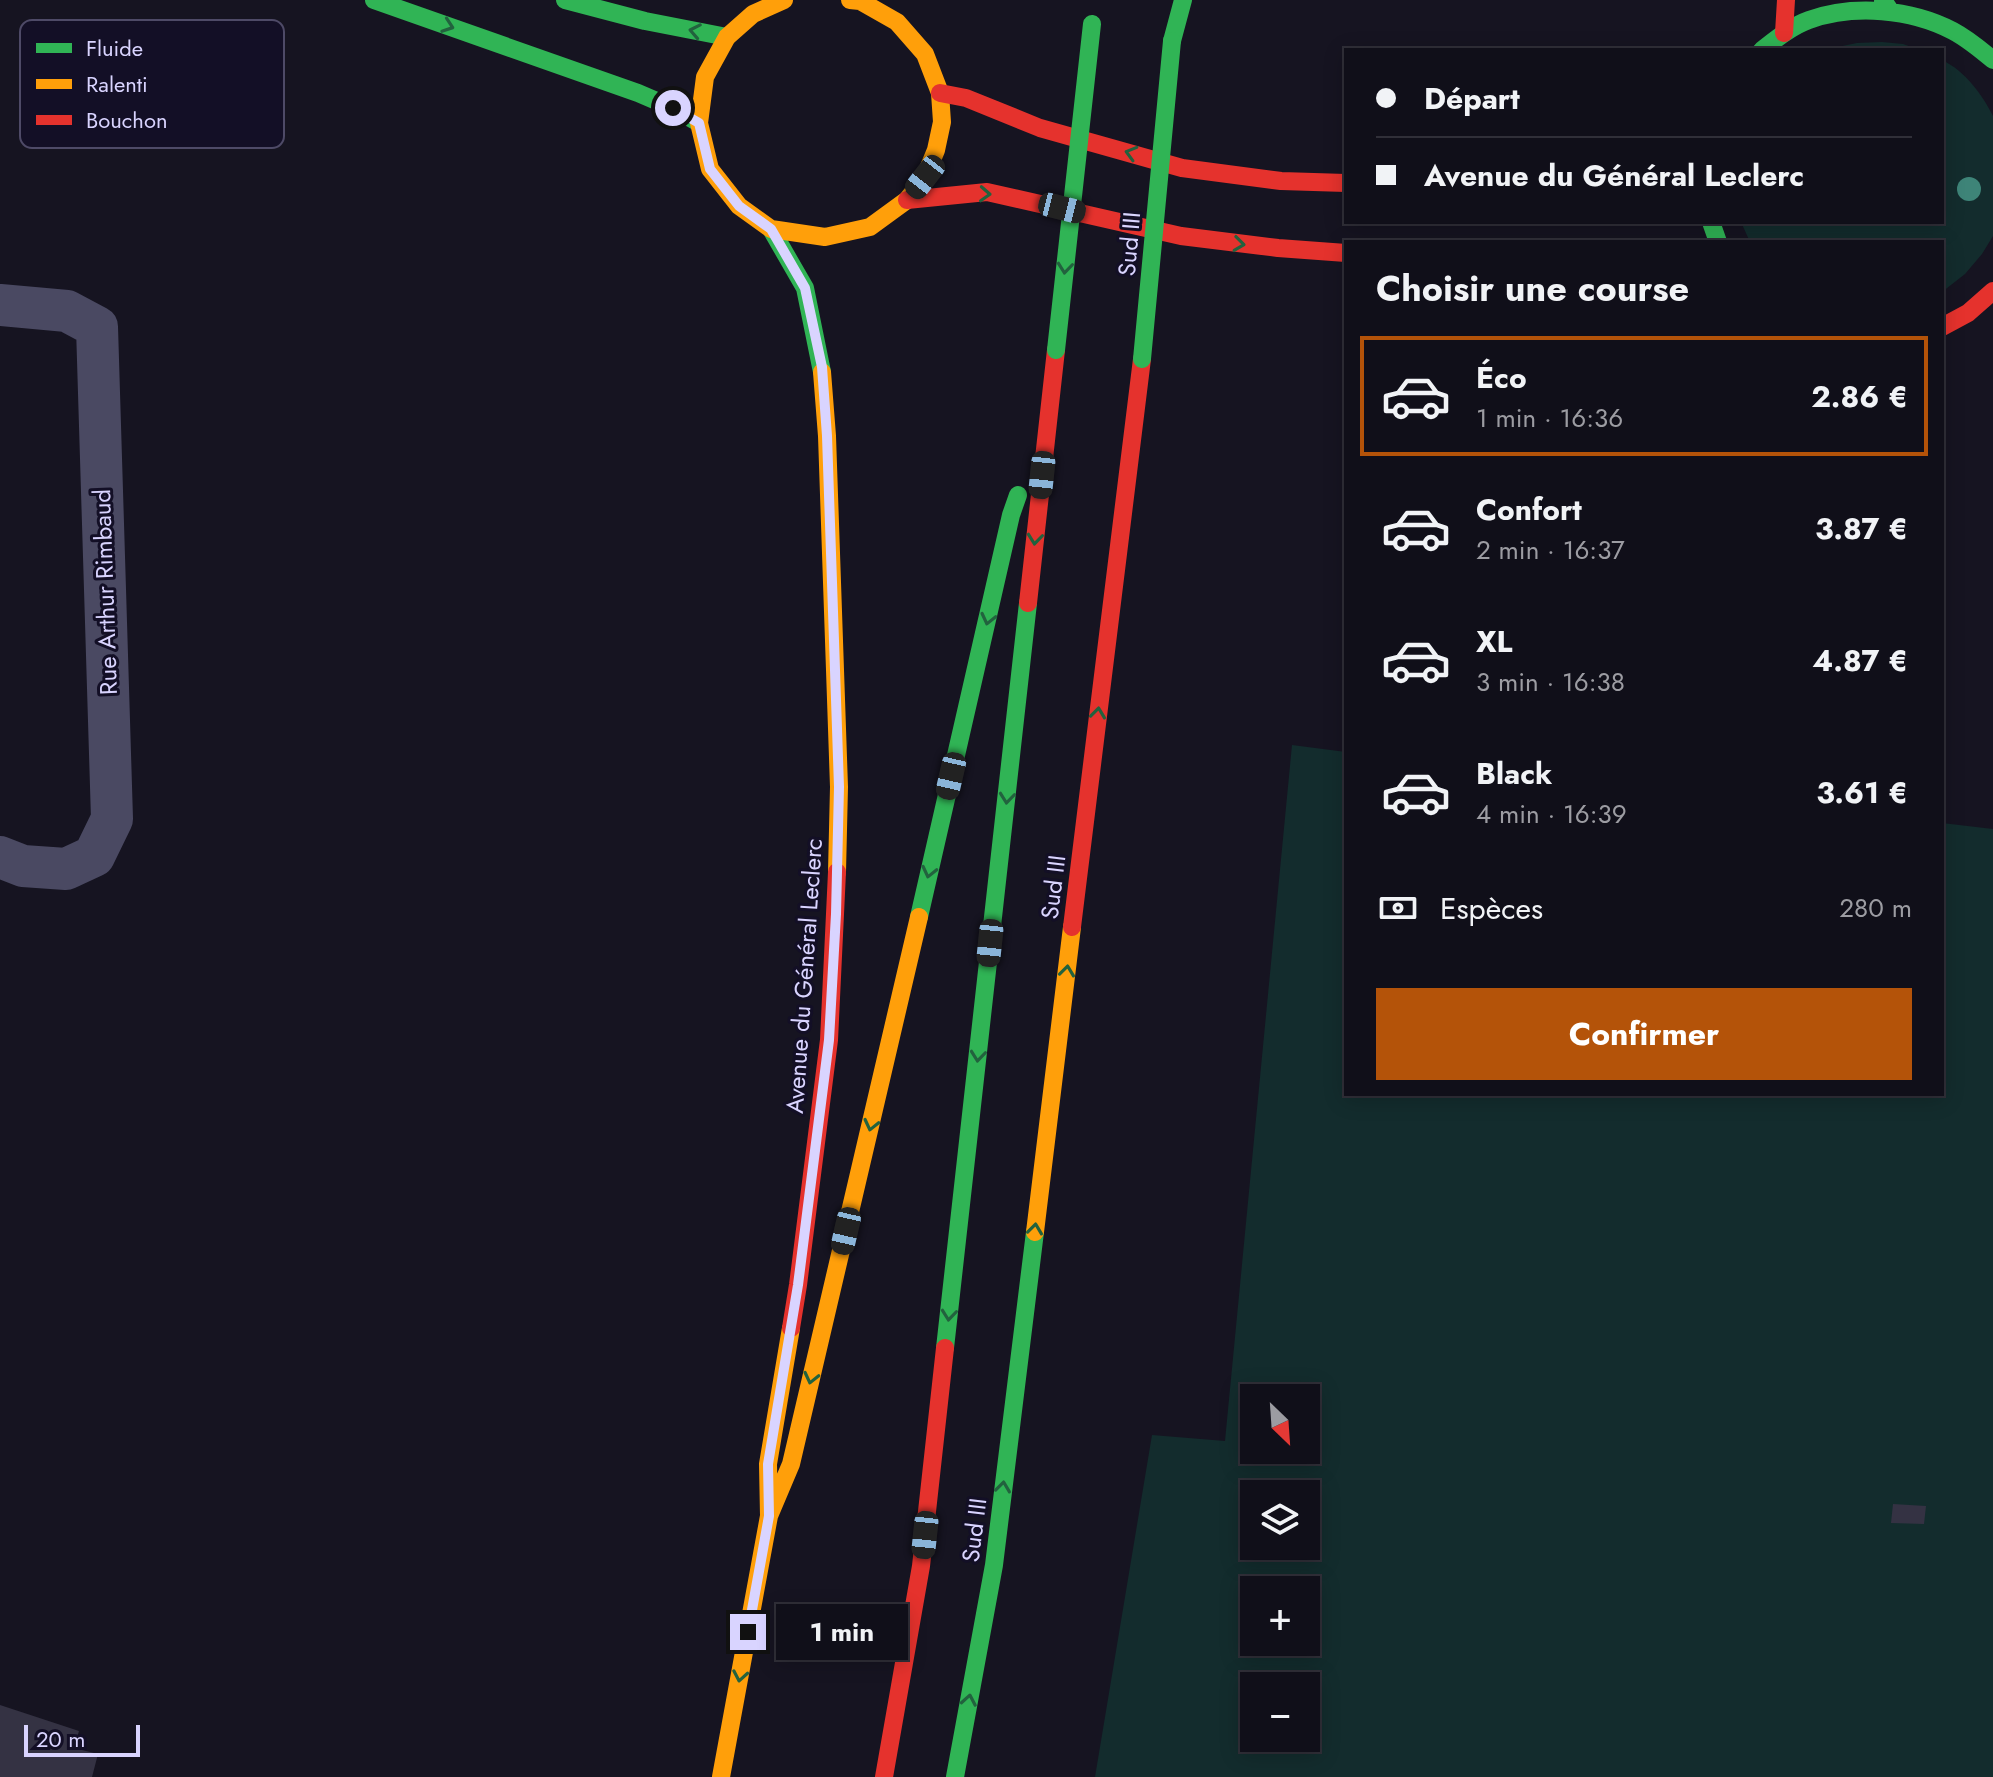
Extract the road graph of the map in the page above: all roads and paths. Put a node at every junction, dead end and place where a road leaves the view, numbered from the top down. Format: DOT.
graph roads {
  1 [pos="374,0"];
  2 [pos="565,0"];
  3 [pos="784,0"];
  4 [pos="850,0"];
  5 [pos="1174,0"];
  6 [pos="1183,0"];
  7 [pos="1786,0"];
  8 [pos="1886,5"];
  9 [pos="1092,18"];
  10 [pos="1784,33"];
  11 [pos="727,37"];
  12 [pos="1172,41"];
  13 [pos="1765,48"];
  14 [pos="1987,49"];
  15 [pos="940,93"];
  16 [pos="699,123"];
  17 [pos="1344,183"];
  18 [pos="907,200"];
  19 [pos="771,229"];
  20 [pos="1344,253"];
  21 [pos="1993,291"];
  22 [pos="0,305"];
  23 [pos="1944,326"];
  24 [pos="1053,382"];
  25 [pos="0,857"];
  26 [pos="769,1516"];
  27 [pos="721,1777"];
  28 [pos="884,1777"];
  29 [pos="955,1777"];
  1 -- 16 [label="main road, one-way"];
  11 -- 2 [label="main road, one-way"];
  3 -- 11 [label="main road"];
  4 -- 15 [label="main road"];
  5 -- 12 [label="main road, Sud III"];
  6 -- 12 [label="main road"];
  7 -- 10 [label="main road"];
  8 -- 10 [label="main road"];
  8 -- 14 [label="main road"];
  9 -- 24 [label="main road, Sud III, one-way, bridge"];
  10 -- 13 [label="main road"];
  11 -- 16 [label="main road"];
  29 -- 12 [label="main road, Sud III, one-way, bridge"];
  17 -- 15 [label="main road, one-way"];
  15 -- 18 [label="main road"];
  16 -- 19 [label="main road"];
  18 -- 19 [label="main road"];
  18 -- 20 [label="main road, one-way"];
  19 -- 26 [label="main road, Avenue du Général Leclerc"];
  21 -- 23 [label="main road"];
  22 -- 25 [label="street, Rue Arthur Rimbaud"];
  24 -- 26 [label="main road, one-way"];
  24 -- 28 [label="main road, Sud III, one-way"];
  26 -- 27 [label="main road, Avenue du Général Leclerc, one-way"];
}
